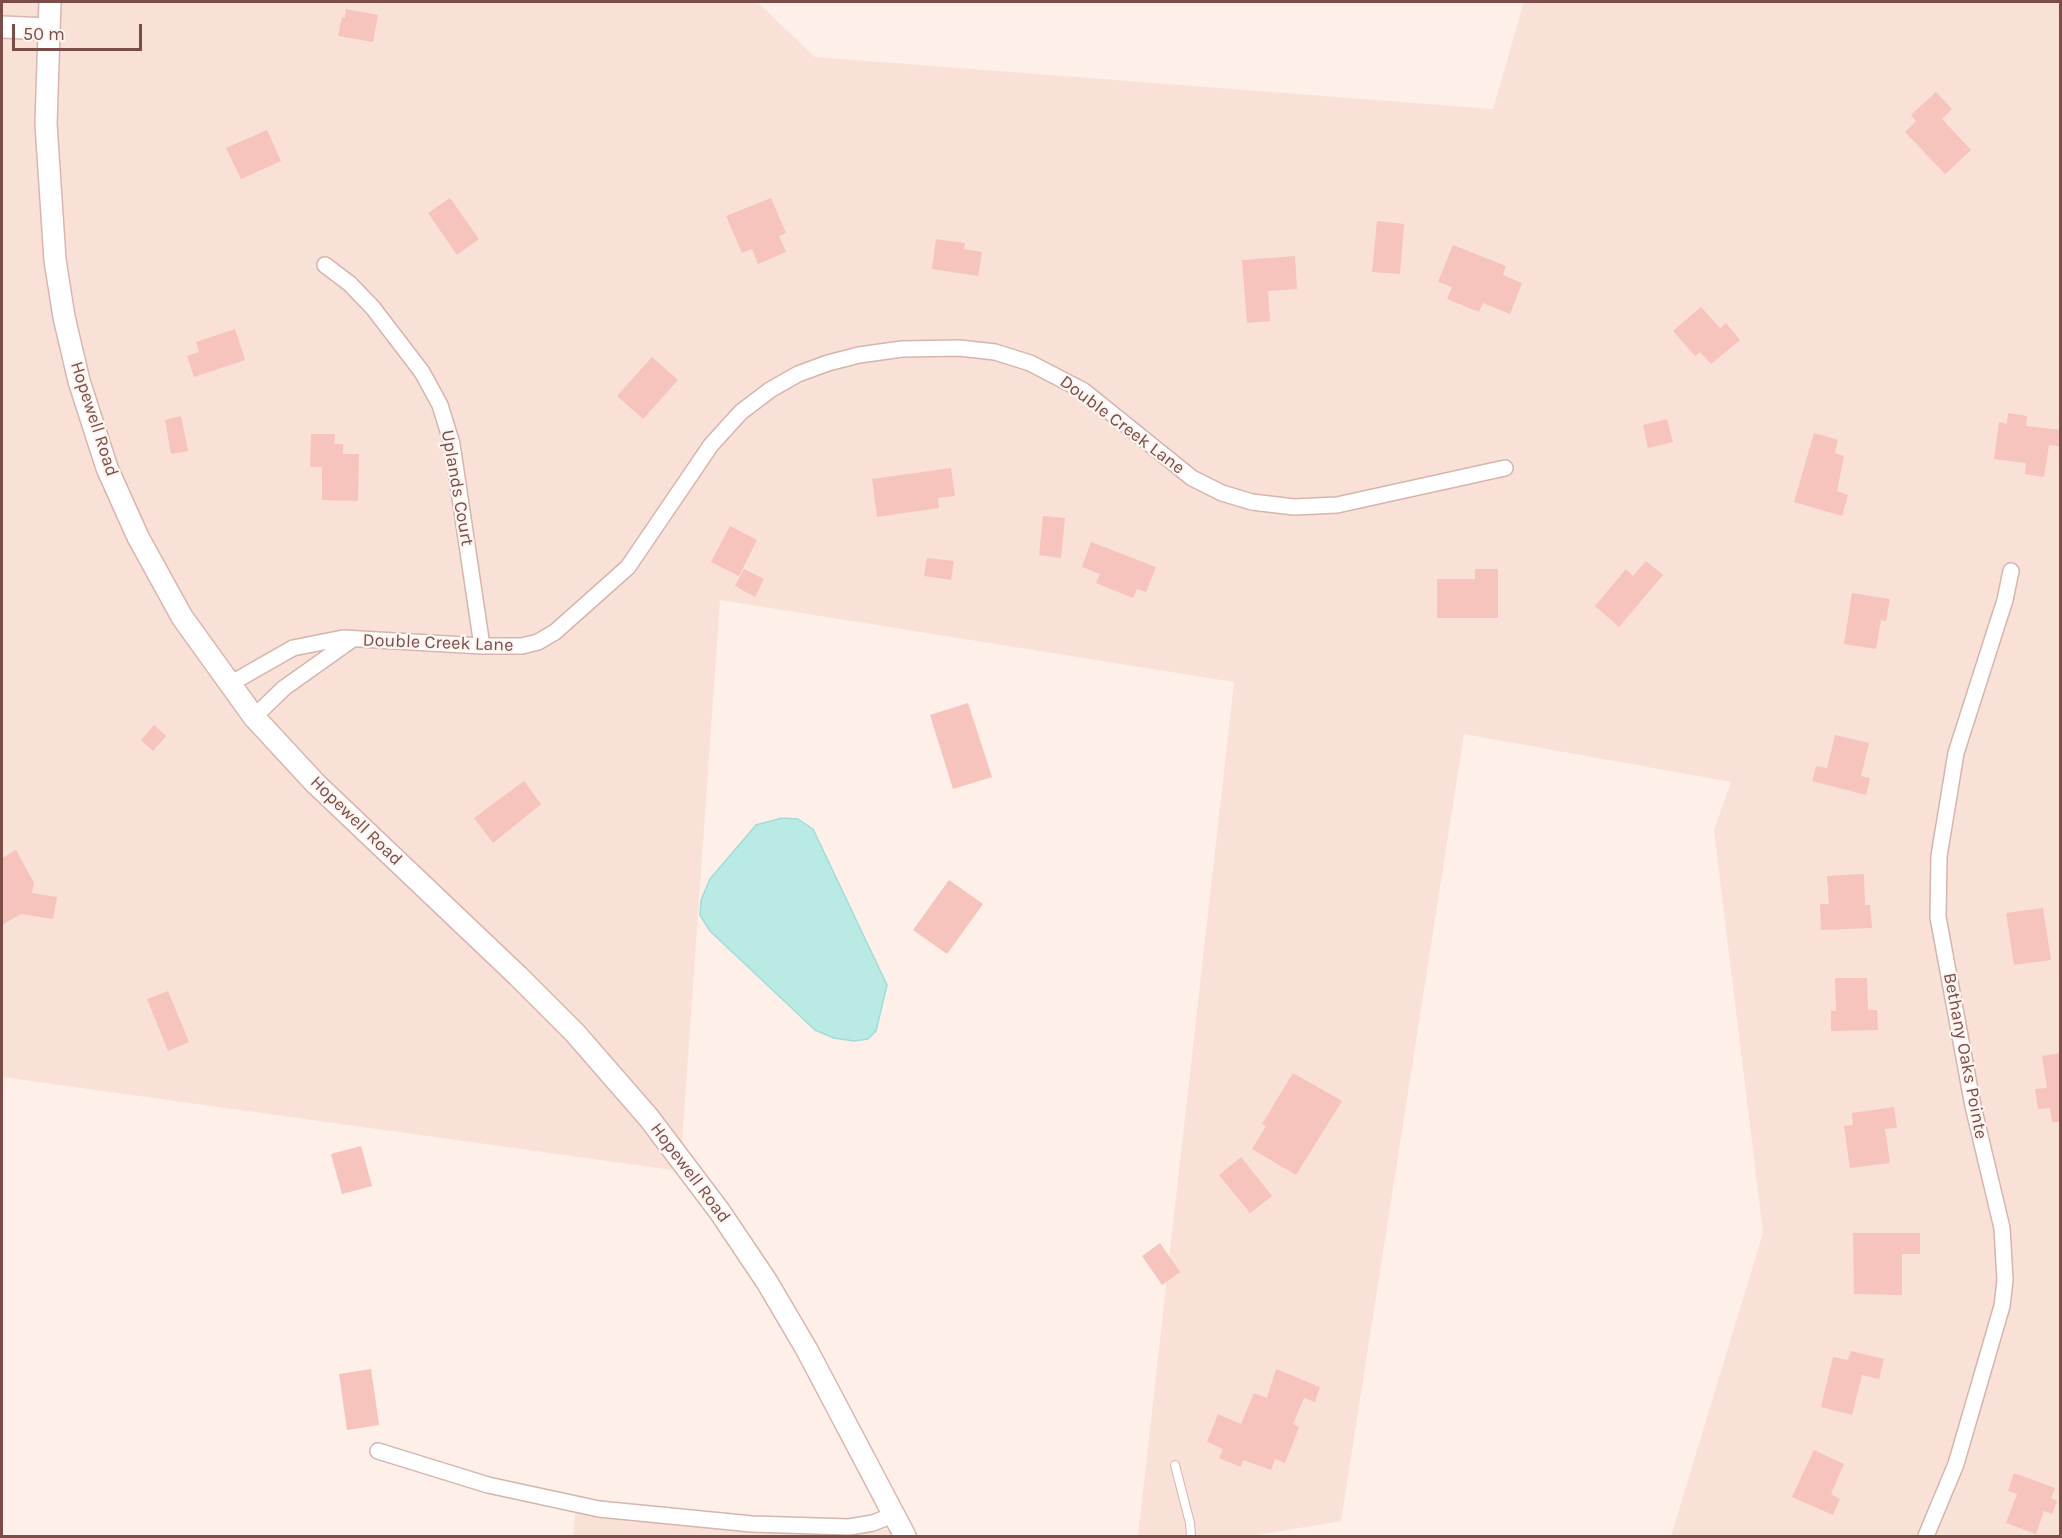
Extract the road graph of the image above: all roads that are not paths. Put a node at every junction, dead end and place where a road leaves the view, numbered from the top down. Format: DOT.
graph roads {
  1 [pos="50,2"];
  2 [pos="2,27"];
  3 [pos="49,29"];
  4 [pos="325,265"];
  5 [pos="1505,468"];
  6 [pos="2011,571"];
  7 [pos="353,639"];
  8 [pos="482,646"];
  9 [pos="228,684"];
  10 [pos="254,717"];
  11 [pos="378,1451"];
  12 [pos="1175,1465"];
  13 [pos="893,1515"];
  14 [pos="905,1536"];
  15 [pos="1191,1536"];
  16 [pos="1926,1536"];
  1 -- 3 [label="street, Hopewell Road"];
  2 -- 3 [label="street"];
  3 -- 9 [label="street, Hopewell Road"];
  4 -- 8 [label="street, Uplands Court"];
  5 -- 8 [label="street, Double Creek Lane"];
  6 -- 16 [label="street, Bethany Oaks Pointe"];
  7 -- 8 [label="street, Double Creek Lane"];
  7 -- 9 [label="street, Double Creek Lane"];
  7 -- 10 [label="street, Double Creek Lane"];
  9 -- 10 [label="street, Hopewell Road"];
  10 -- 13 [label="street, Hopewell Road"];
  11 -- 13 [label="street"];
  12 -- 15 [label="lane"];
  13 -- 14 [label="street, Hopewell Road"];
}
